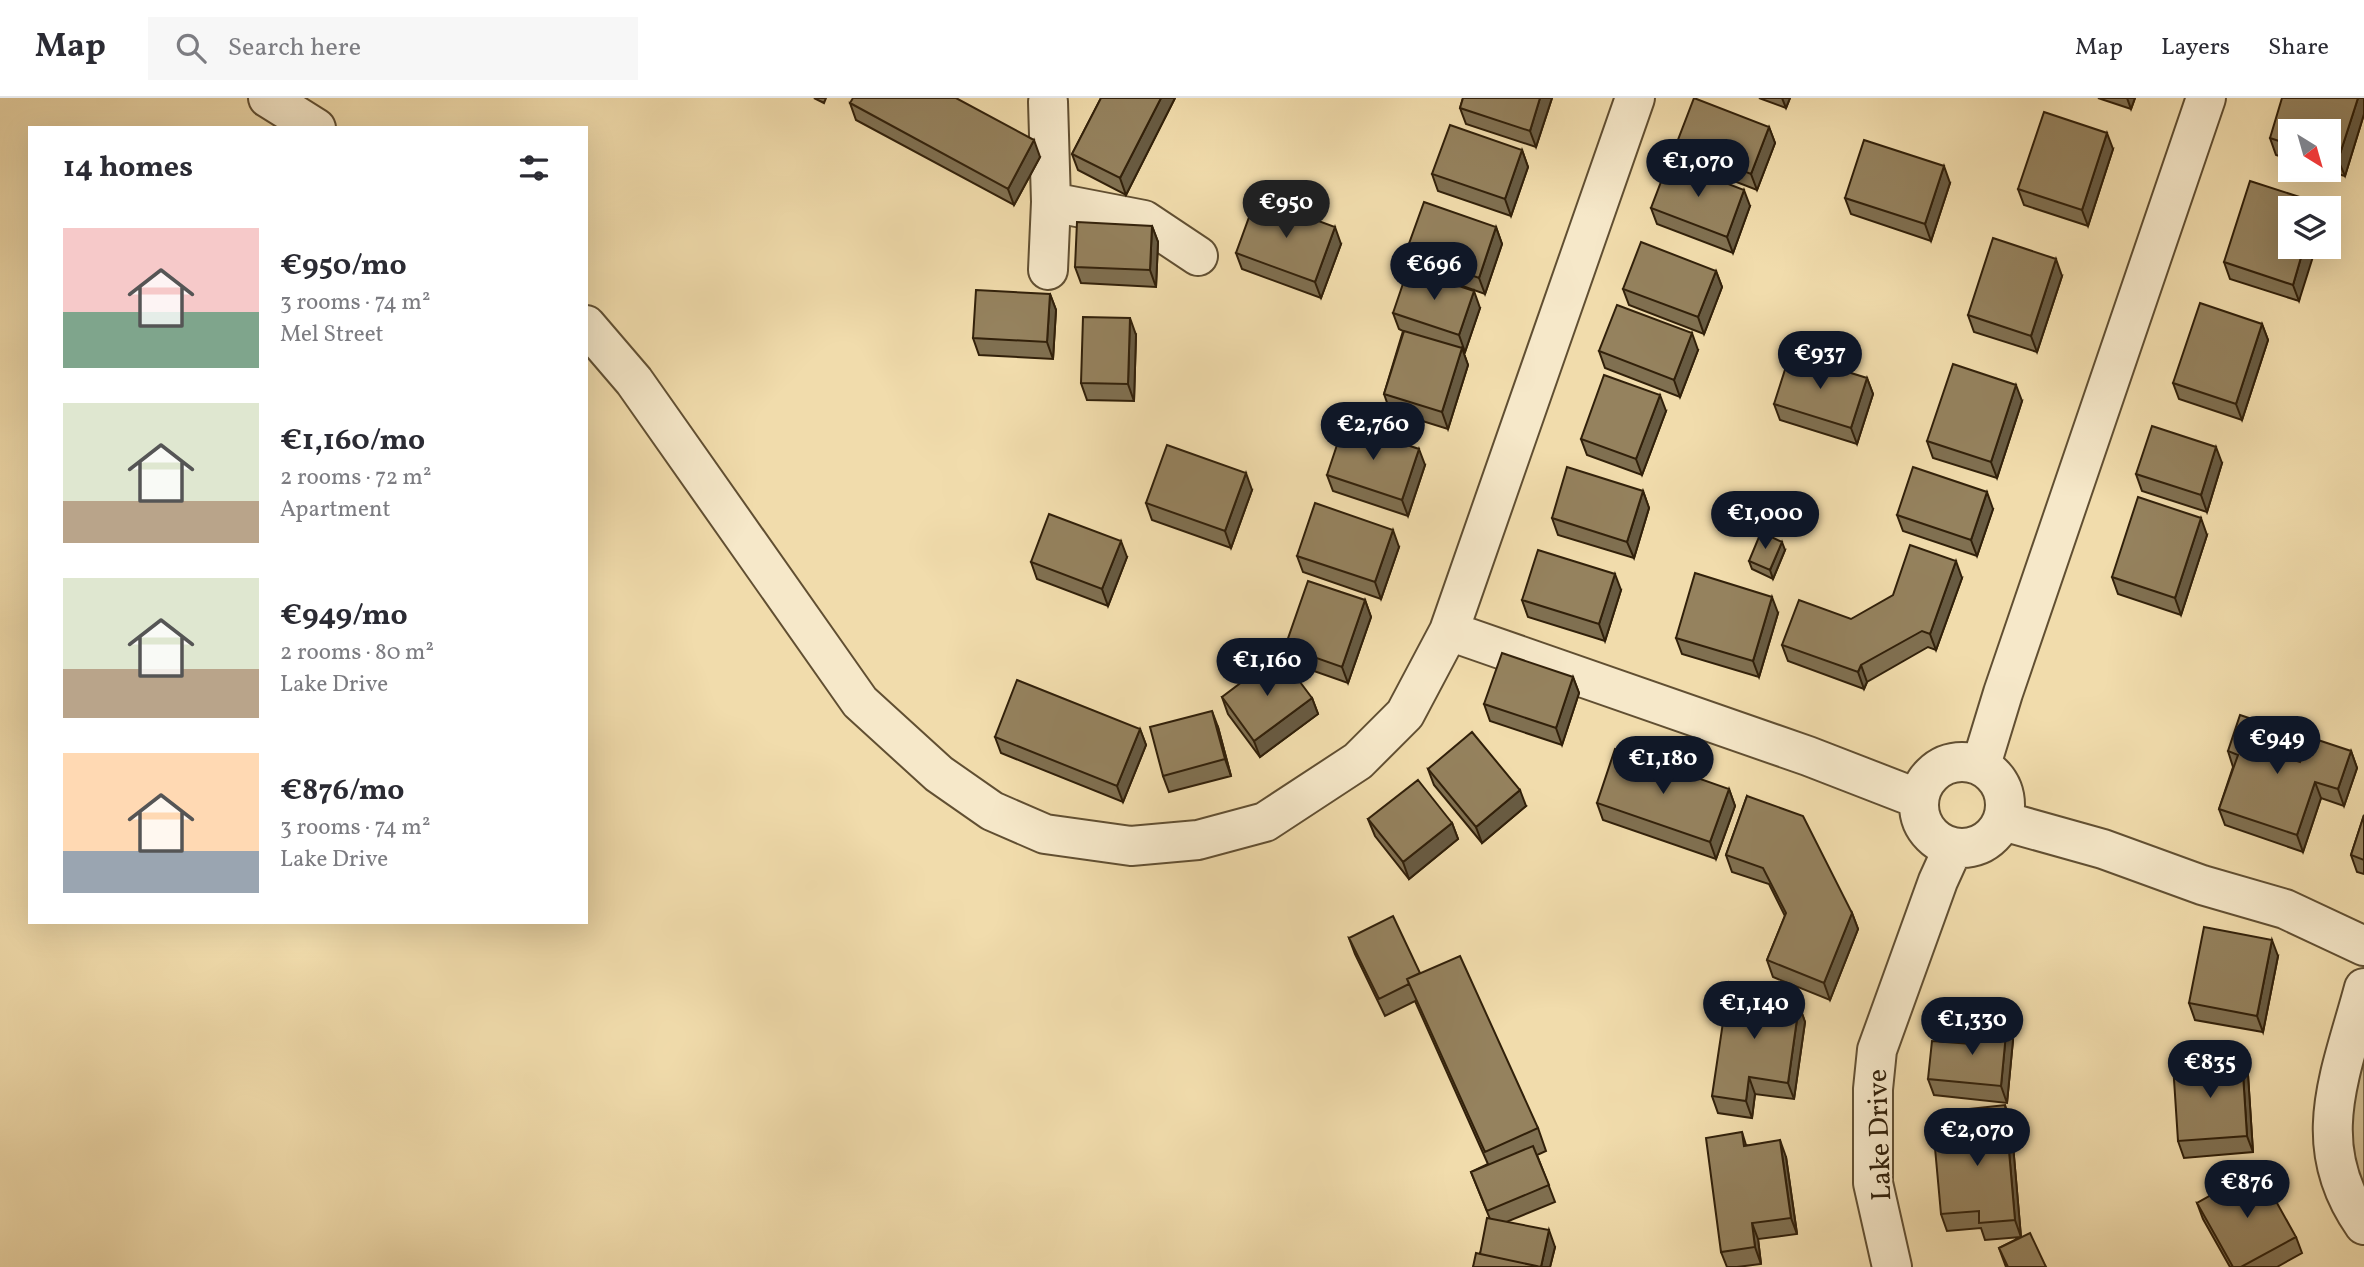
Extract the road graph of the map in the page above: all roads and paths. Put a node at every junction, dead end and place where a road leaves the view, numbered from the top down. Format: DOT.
graph roads {
  1 [pos="268,98"];
  2 [pos="1635,98"];
  3 [pos="2206,98"];
  4 [pos="1048,99"];
  5 [pos="313,126"];
  6 [pos="1051,202"];
  7 [pos="1198,256"];
  8 [pos="1048,270"];
  9 [pos="588,326"];
  10 [pos="1449,631"];
  11 [pos="1980,765"];
  12 [pos="1919,799"];
  13 [pos="2003,821"];
  14 [pos="1952,848"];
  15 [pos="2364,946"];
  16 [pos="2364,988"];
  17 [pos="2364,1225"];
  18 [pos="1892,1267"];
  1 -- 5 [label="street"];
  2 -- 10 [label="street"];
  3 -- 11 [label="street"];
  4 -- 6 [label="street"];
  6 -- 7 [label="street"];
  6 -- 8 [label="street"];
  9 -- 10 [label="street"];
  10 -- 12 [label="street"];
  11 -- 12 [label="street"];
  11 -- 13 [label="street"];
  12 -- 14 [label="street"];
  13 -- 14 [label="street"];
  13 -- 15 [label="street"];
  14 -- 18 [label="street, Lake Drive"];
  16 -- 17 [label="street"];
}
